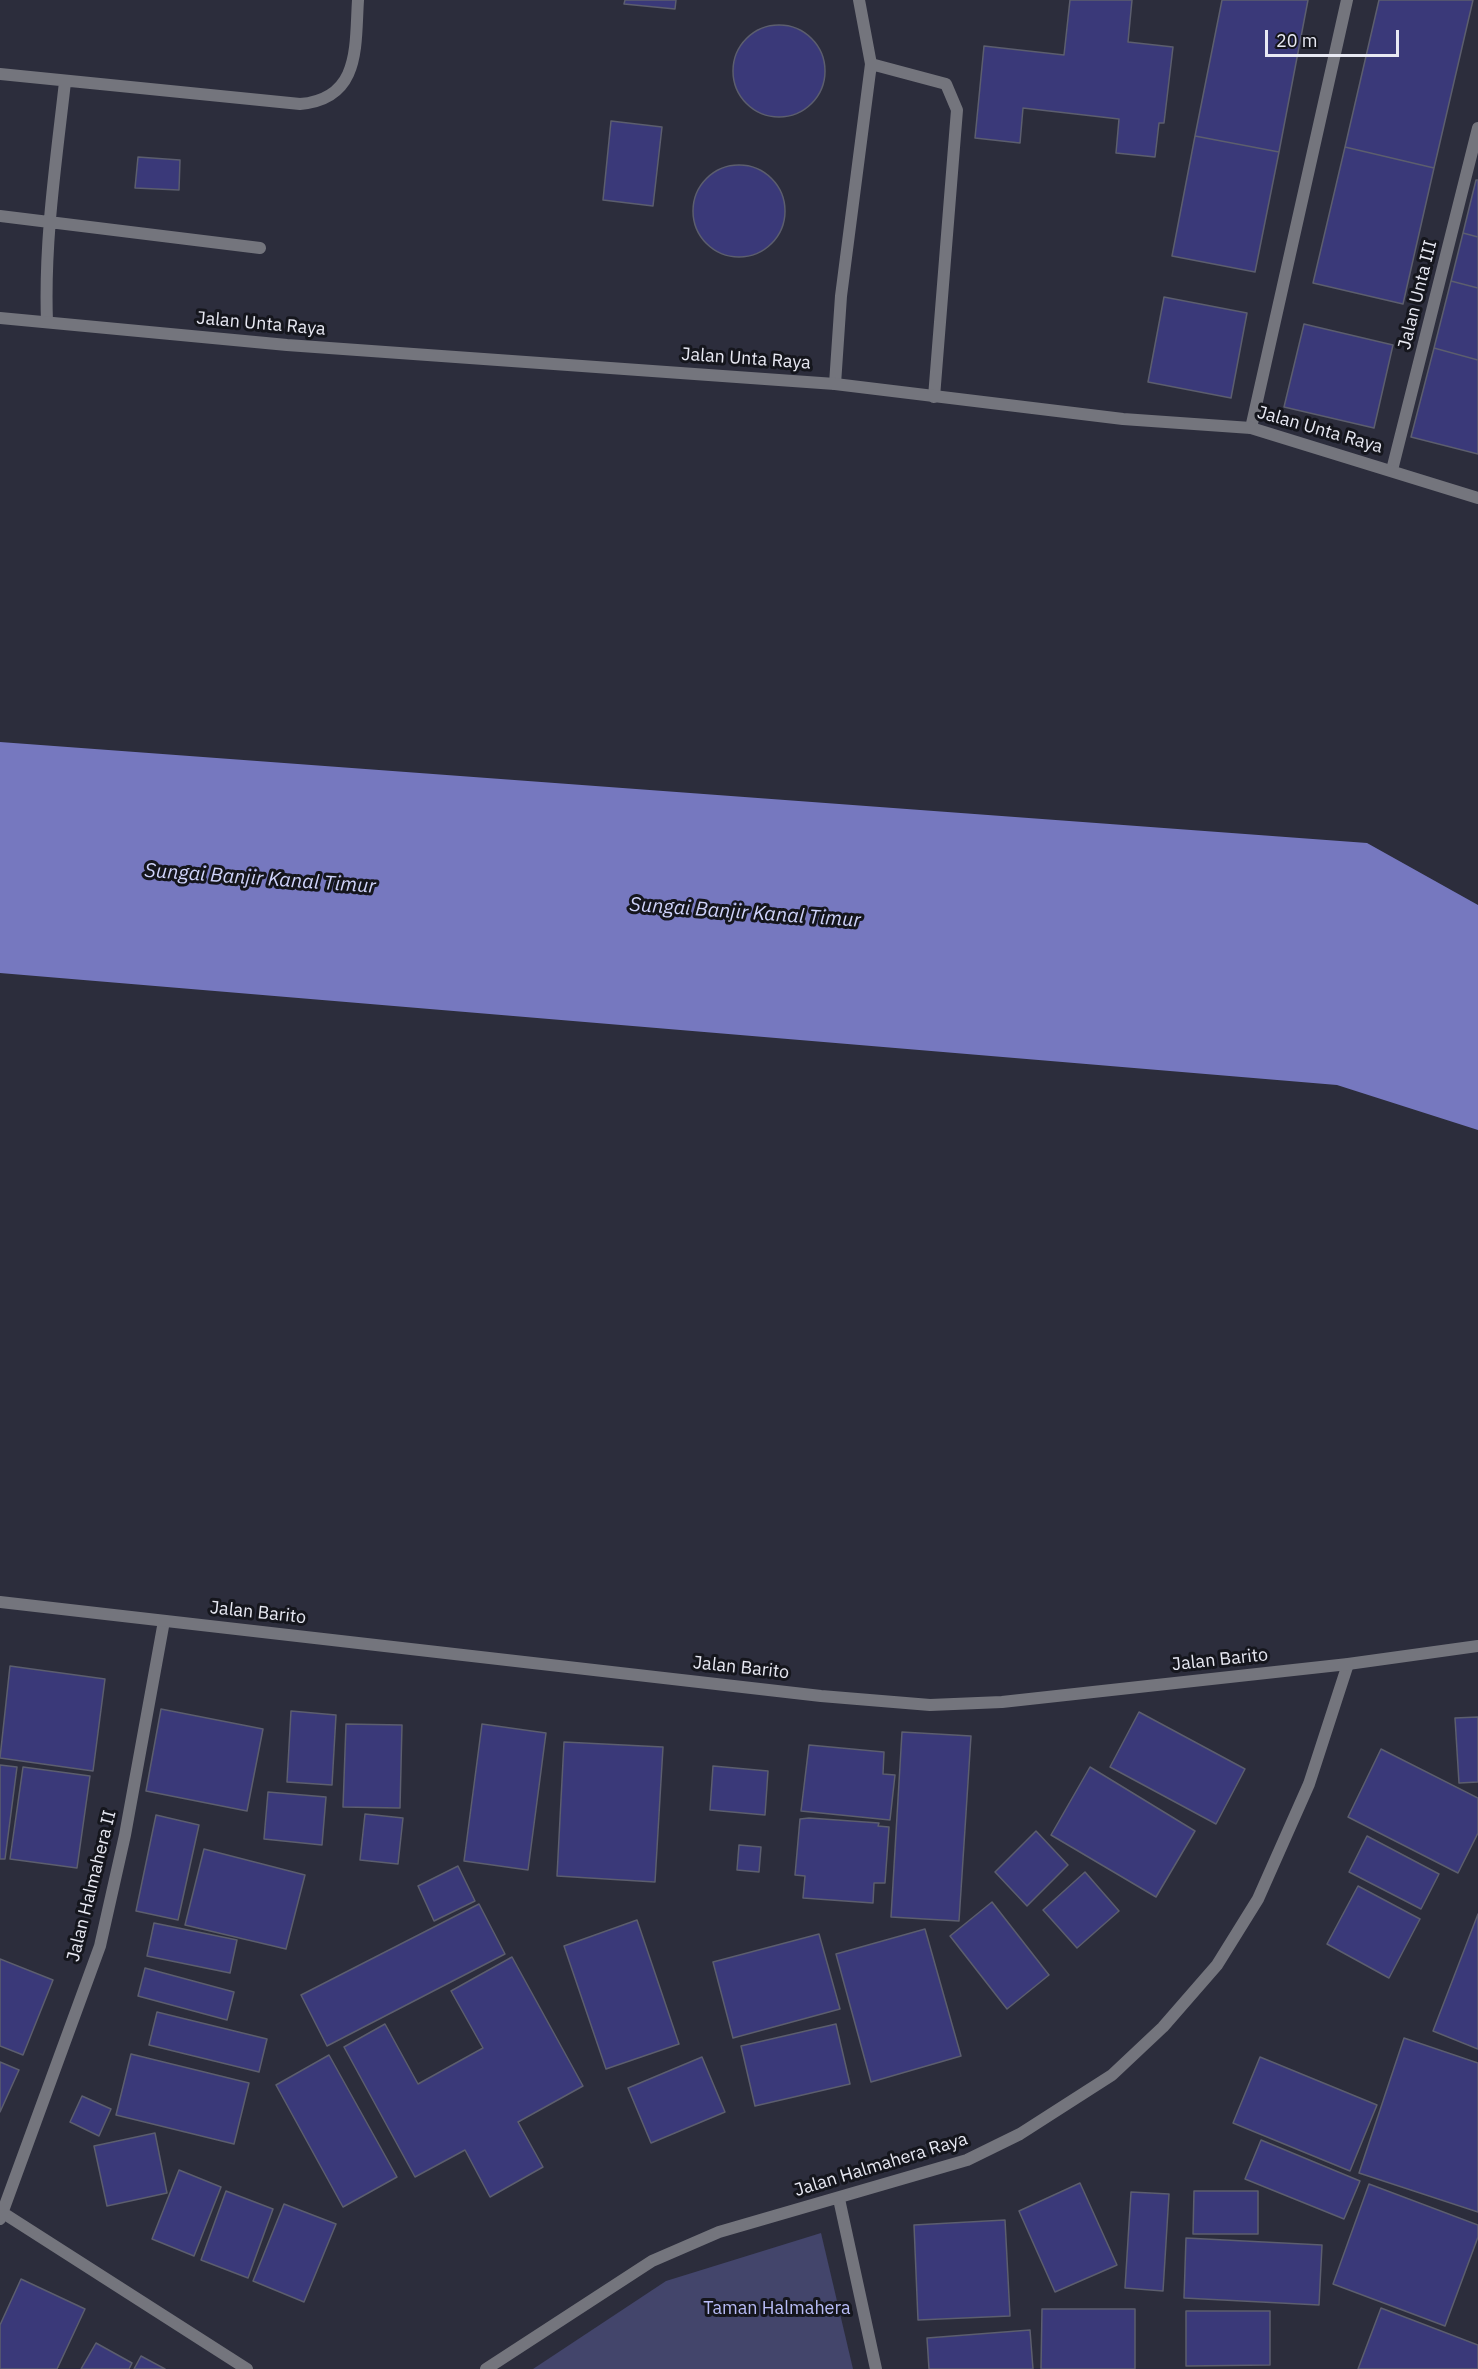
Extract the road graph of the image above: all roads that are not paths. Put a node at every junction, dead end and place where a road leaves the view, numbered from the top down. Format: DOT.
graph roads {
  1 [pos="358,0"];
  2 [pos="859,0"];
  3 [pos="1347,0"];
  4 [pos="872,64"];
  5 [pos="0,74"];
  6 [pos="65,82"];
  7 [pos="1478,128"];
  8 [pos="0,216"];
  9 [pos="50,221"];
  10 [pos="260,248"];
  11 [pos="0,318"];
  12 [pos="47,322"];
  13 [pos="835,384"];
  14 [pos="934,396"];
  15 [pos="1251,428"];
  16 [pos="1392,470"];
  17 [pos="1478,498"];
  18 [pos="0,1602"];
  19 [pos="164,1621"];
  20 [pos="1478,1646"];
  21 [pos="1348,1664"];
  22 [pos="839,2199"];
  23 [pos="1,2215"];
  24 [pos="247,2369"];
  25 [pos="486,2369"];
  26 [pos="876,2369"];
  1 -- 6 [label="street"];
  2 -- 4 [label="street"];
  3 -- 15 [label="street"];
  4 -- 13 [label="street"];
  4 -- 14 [label="street"];
  5 -- 6 [label="street"];
  6 -- 9 [label="street"];
  7 -- 16 [label="street, Jalan Unta III"];
  8 -- 9 [label="street"];
  9 -- 10 [label="street"];
  9 -- 12 [label="street"];
  11 -- 12 [label="street, Jalan Unta Raya"];
  12 -- 13 [label="street, Jalan Unta Raya"];
  13 -- 14 [label="street, Jalan Unta Raya"];
  14 -- 15 [label="street, Jalan Unta Raya"];
  15 -- 16 [label="street, Jalan Unta Raya"];
  16 -- 17 [label="street, Jalan Unta Raya"];
  18 -- 19 [label="street, Jalan Barito"];
  19 -- 21 [label="street, Jalan Barito"];
  19 -- 23 [label="street, Jalan Halmahera II"];
  20 -- 21 [label="street, Jalan Barito"];
  21 -- 22 [label="street, Jalan Halmahera Raya"];
  22 -- 25 [label="street, Jalan Halmahera Raya"];
  22 -- 26 [label="street"];
  23 -- 24 [label="street"];
}
